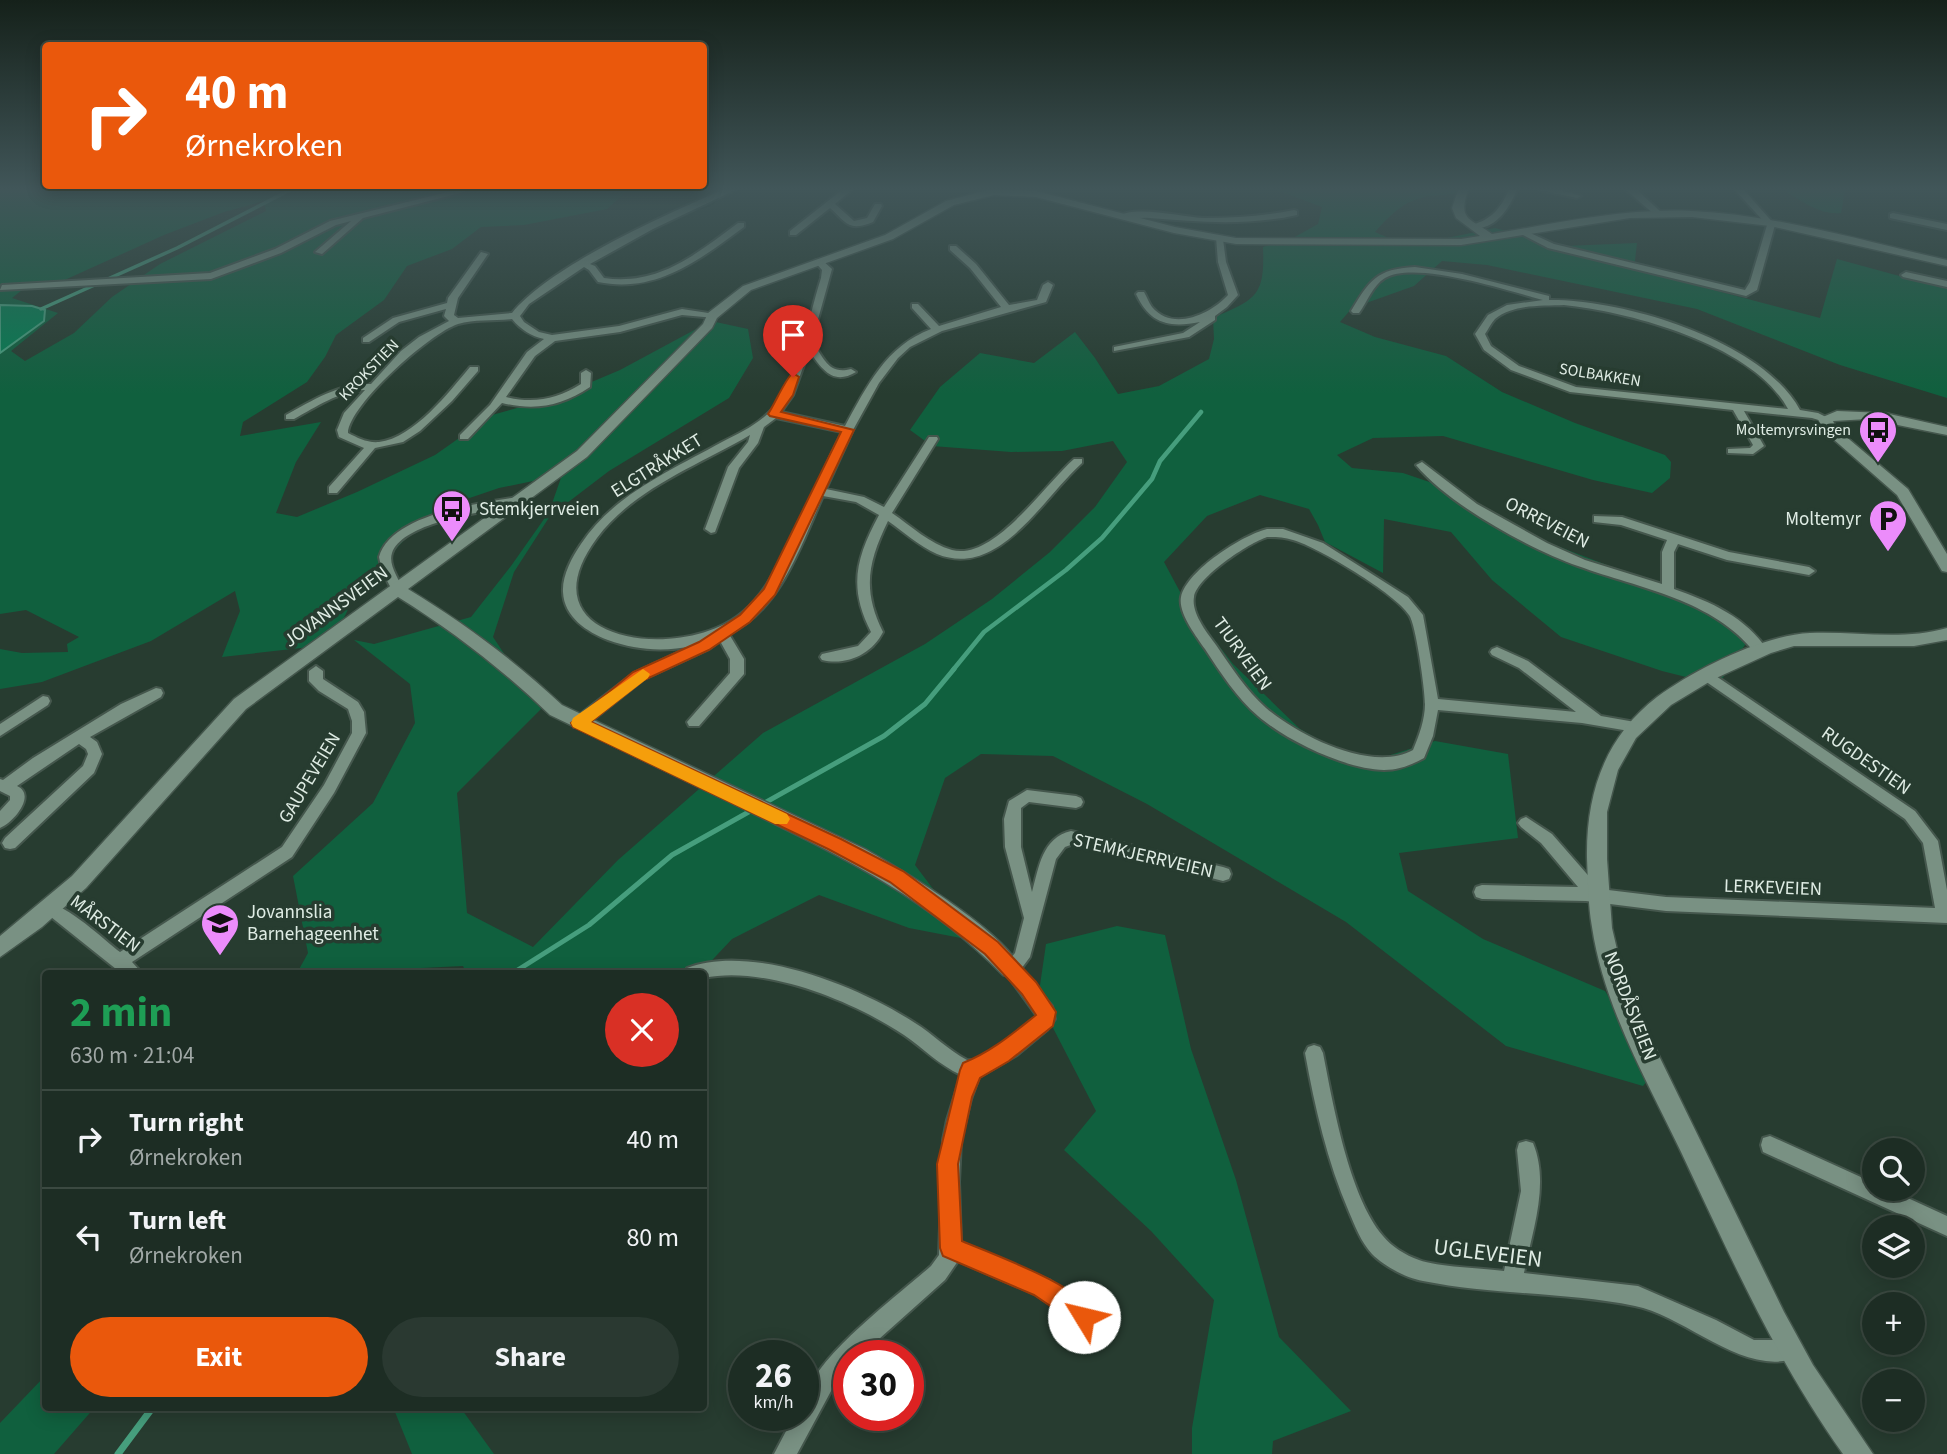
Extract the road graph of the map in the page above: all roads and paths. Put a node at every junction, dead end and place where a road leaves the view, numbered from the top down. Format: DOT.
graph roads {
  1 [pos="260,258"];
  2 [pos="481,258"];
  3 [pos="595,258"];
  4 [pos="692,258"];
  5 [pos="831,258"];
  6 [pos="964,258"];
  7 [pos="1221,258"];
  8 [pos="1600,258"];
  9 [pos="1761,258"];
  10 [pos="1924,258"];
  11 [pos="819,262"];
  12 [pos="1947,263"];
  13 [pos="584,264"];
  14 [pos="1906,275"];
  15 [pos="1947,284"];
  16 [pos="1048,285"];
  17 [pos="2,288"];
  18 [pos="1141,294"];
  19 [pos="1557,302"];
  20 [pos="450,305"];
  21 [pos="915,306"];
  22 [pos="1007,308"];
  23 [pos="1356,311"];
  24 [pos="1218,312"];
  25 [pos="515,316"];
  26 [pos="712,316"];
  27 [pos="456,321"];
  28 [pos="936,329"];
  29 [pos="552,338"];
  30 [pos="366,340"];
  31 [pos="807,341"];
  32 [pos="1117,349"];
  33 [pos="474,369"];
  34 [pos="851,372"];
  35 [pos="586,373"];
  36 [pos="373,387"];
  37 [pos="500,399"];
  38 [pos="1738,409"];
  39 [pos="774,414"];
  40 [pos="1796,414"];
  41 [pos="290,417"];
  42 [pos="1825,419"];
  43 [pos="758,426"];
  44 [pos="848,430"];
  45 [pos="1947,431"];
  46 [pos="464,437"];
  47 [pos="933,439"];
  48 [pos="371,446"];
  49 [pos="1732,451"];
  50 [pos="1079,461"];
  51 [pos="1422,465"];
  52 [pos="333,490"];
  53 [pos="820,492"];
  54 [pos="519,501"];
  55 [pos="885,513"];
  56 [pos="1598,519"];
  57 [pos="712,529"];
  58 [pos="1674,538"];
  59 [pos="1947,567"];
  60 [pos="1809,571"];
  61 [pos="397,589"];
  62 [pos="1668,591"];
  63 [pos="722,633"];
  64 [pos="1947,634"];
  65 [pos="1760,651"];
  66 [pos="1497,652"];
  67 [pos="827,657"];
  68 [pos="316,671"];
  69 [pos="1710,677"];
  70 [pos="156,693"];
  71 [pos="43,701"];
  72 [pos="1432,704"];
  73 [pos="694,722"];
  74 [pos="1608,722"];
  75 [pos="579,723"];
  76 [pos="1635,727"];
  77 [pos="0,731"];
  78 [pos="80,737"];
  79 [pos="3,785"];
  80 [pos="1076,802"];
  81 [pos="0,822"];
  82 [pos="1526,823"];
  83 [pos="10,843"];
  84 [pos="1223,874"];
  85 [pos="1482,892"];
  86 [pos="1598,897"];
  87 [pos="49,909"];
  88 [pos="1032,916"];
  89 [pos="1945,916"];
  90 [pos="0,948"];
  91 [pos="119,961"];
  92 [pos="1010,968"];
  93 [pos="130,970"];
  94 [pos="702,970"];
  95 [pos="1314,1053"];
  96 [pos="970,1070"];
  97 [pos="1770,1145"];
  98 [pos="1526,1150"];
  99 [pos="1947,1226"];
  100 [pos="951,1248"];
  101 [pos="1512,1280"];
  102 [pos="1084,1317"];
  103 [pos="1791,1350"];
  104 [pos="785,1454"];
  105 [pos="1859,1454"];
  1 -- 17 [label="street"];
  2 -- 20 [label="street"];
  3 -- 13 [label="street"];
  4 -- 13 [label="street"];
  5 -- 11 [label="main road, JOVANNSVEIEN"];
  6 -- 22 [label="street"];
  7 -- 24 [label="street"];
  8 -- 9 [label="street"];
  10 -- 12 [label="main road, JOVANNSVEIEN"];
  11 -- 26 [label="main road, JOVANNSVEIEN"];
  11 -- 31 [label="street, ELGTRÅKKET"];
  13 -- 25 [label="street"];
  14 -- 15 [label="street"];
  16 -- 22 [label="street, ELGTRÅKKET"];
  18 -- 24 [label="street"];
  19 -- 23 [label="street, SOLBAKKEN"];
  19 -- 38 [label="street, SOLBAKKEN"];
  19 -- 40 [label="street, SOLBAKKEN"];
  20 -- 27 [label="street"];
  20 -- 30 [label="street, KROKSTIEN"];
  21 -- 28 [label="street"];
  22 -- 28 [label="street, ELGTRÅKKET"];
  24 -- 32 [label="street"];
  25 -- 27 [label="street, KROKSTIEN"];
  25 -- 29 [label="street"];
  26 -- 29 [label="street"];
  26 -- 54 [label="main road, JOVANNSVEIEN"];
  27 -- 36 [label="street, KROKSTIEN"];
  28 -- 44 [label="street, ELGTRÅKKET"];
  29 -- 37 [label="street"];
  31 -- 34 [label="street"];
  31 -- 39 [label="street, ELGTRÅKKET"];
  33 -- 48 [label="street"];
  35 -- 37 [label="street"];
  36 -- 41 [label="street"];
  36 -- 48 [label="street, KROKSTIEN"];
  37 -- 46 [label="street"];
  38 -- 40 [label="street, SOLBAKKEN"];
  38 -- 49 [label="street"];
  39 -- 43 [label="street, ELGTRÅKKET"];
  39 -- 44 [label="street"];
  40 -- 42 [label="street, SOLBAKKEN"];
  42 -- 45 [label="main road"];
  42 -- 59 [label="main road"];
  43 -- 57 [label="street, ELGTRÅKKET"];
  43 -- 63 [label="street, ELGTRÅKKET"];
  44 -- 53 [label="street, ELGTRÅKKET"];
  47 -- 55 [label="street"];
  48 -- 52 [label="street"];
  50 -- 55 [label="street"];
  51 -- 62 [label="street, ORREVEIEN"];
  53 -- 55 [label="street"];
  53 -- 63 [label="street, ELGTRÅKKET"];
  54 -- 61 [label="main road, JOVANNSVEIEN"];
  54 -- 61 [label="street"];
  55 -- 67 [label="street"];
  56 -- 58 [label="street, ORREVEIEN"];
  58 -- 60 [label="street, ORREVEIEN"];
  58 -- 62 [label="street"];
  61 -- 75 [label="main road"];
  61 -- 87 [label="main road, JOVANNSVEIEN"];
  62 -- 65 [label="street, ORREVEIEN"];
  63 -- 73 [label="street"];
  63 -- 75 [label="street"];
  64 -- 65 [label="main road, NORDÅSVEIEN"];
  65 -- 69 [label="main road, NORDÅSVEIEN"];
  66 -- 74 [label="street"];
  68 -- 91 [label="street, GAUPEVEIEN"];
  69 -- 76 [label="main road, NORDÅSVEIEN"];
  69 -- 89 [label="street, RUGDESTIEN"];
  70 -- 78 [label="street"];
  71 -- 77 [label="street"];
  72 -- 72 [label="street, TIURVEIEN"];
  72 -- 74 [label="street"];
  74 -- 76 [label="street"];
  75 -- 92 [label="main road"];
  76 -- 86 [label="main road, NORDÅSVEIEN"];
  78 -- 79 [label="street"];
  78 -- 83 [label="street"];
  79 -- 81 [label="street"];
  80 -- 88 [label="street, STEMKJERRVEIEN"];
  82 -- 86 [label="street"];
  84 -- 88 [label="street, STEMKJERRVEIEN"];
  85 -- 86 [label="street, LERKEVEIEN"];
  86 -- 89 [label="street, LERKEVEIEN"];
  86 -- 103 [label="main road, NORDÅSVEIEN"];
  87 -- 90 [label="main road, JOVANNSVEIEN"];
  87 -- 91 [label="street, MÅRSTIEN"];
  88 -- 92 [label="street, STEMKJERRVEIEN"];
  91 -- 93 [label="street, MÅRSTIEN"];
  92 -- 96 [label="street"];
  94 -- 96 [label="street"];
  95 -- 101 [label="street, UGLEVEIEN"];
  96 -- 100 [label="street"];
  97 -- 99 [label="street"];
  98 -- 101 [label="street"];
  100 -- 102 [label="street"];
  100 -- 104 [label="street"];
  101 -- 103 [label="street, UGLEVEIEN"];
  103 -- 105 [label="main road, NORDÅSVEIEN"];
}
